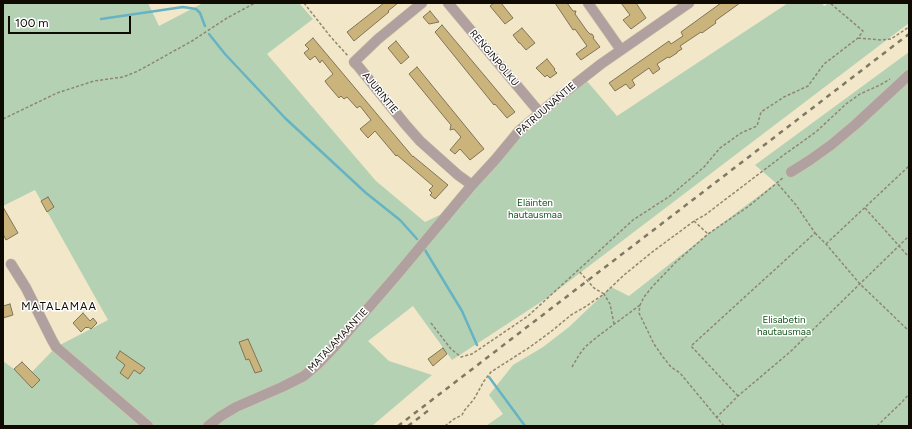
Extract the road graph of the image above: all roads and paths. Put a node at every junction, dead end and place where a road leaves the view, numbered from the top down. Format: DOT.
graph roads {
  1 [pos="255,3"];
  2 [pos="304,3"];
  3 [pos="422,3"];
  4 [pos="448,3"];
  5 [pos="588,3"];
  6 [pos="688,3"];
  7 [pos="830,3"];
  8 [pos="909,27"];
  9 [pos="858,38"];
  10 [pos="621,50"];
  11 [pos="354,62"];
  12 [pos="909,75"];
  13 [pos="892,78"];
  14 [pos="540,112"];
  15 [pos="3,119"];
  16 [pos="909,166"];
  17 [pos="791,172"];
  18 [pos="776,183"];
  19 [pos="472,185"];
  20 [pos="865,208"];
  21 [pos="694,221"];
  22 [pos="815,233"];
  23 [pos="708,234"];
  24 [pos="909,236"];
  25 [pos="826,244"];
  26 [pos="899,246"];
  27 [pos="909,257"];
  28 [pos="11,264"];
  29 [pos="578,270"];
  30 [pos="396,276"];
  31 [pos="860,284"];
  32 [pos="604,294"];
  33 [pos="640,305"];
  34 [pos="431,323"];
  35 [pos="614,324"];
  36 [pos="909,331"];
  37 [pos="572,367"];
  38 [pos="909,394"];
  39 [pos="738,396"];
  40 [pos="716,418"];
  41 [pos="148,426"];
  42 [pos="208,426"];
  43 [pos="445,426"];
  44 [pos="724,426"];
  45 [pos="876,426"];
  1 -- 15 [label="path"];
  2 -- 11 [label="path"];
  3 -- 11 [label="street"];
  4 -- 14 [label="street, RENGINPOLKU"];
  5 -- 10 [label="street"];
  6 -- 10 [label="street, PATRUUNANTIE"];
  7 -- 9 [label="path"];
  8 -- 9 [label="path"];
  9 -- 29 [label="path"];
  10 -- 14 [label="street, PATRUUNANTIE"];
  11 -- 19 [label="street, AJURINTIE"];
  12 -- 17 [label="street"];
  13 -- 21 [label="path"];
  14 -- 19 [label="street, PATRUUNANTIE"];
  16 -- 20 [label="path"];
  17 -- 18 [label="path"];
  18 -- 22 [label="path"];
  18 -- 23 [label="path"];
  19 -- 30 [label="street, PATRUUNANTIE"];
  20 -- 25 [label="path"];
  20 -- 26 [label="path"];
  21 -- 23 [label="path"];
  21 -- 32 [label="path"];
  22 -- 25 [label="path"];
  22 -- 39 [label="path"];
  23 -- 33 [label="path"];
  24 -- 26 [label="path"];
  25 -- 31 [label="path"];
  26 -- 27 [label="path"];
  26 -- 31 [label="path"];
  28 -- 41 [label="street"];
  29 -- 32 [label="path"];
  29 -- 34 [label="path"];
  30 -- 42 [label="street, MATALAMAANTIE"];
  31 -- 36 [label="path"];
  31 -- 39 [label="path"];
  32 -- 35 [label="path"];
  32 -- 43 [label="path"];
  33 -- 35 [label="path"];
  33 -- 40 [label="path"];
  35 -- 37 [label="path"];
  38 -- 45 [label="path"];
  39 -- 40 [label="path"];
  40 -- 44 [label="path"];
}
